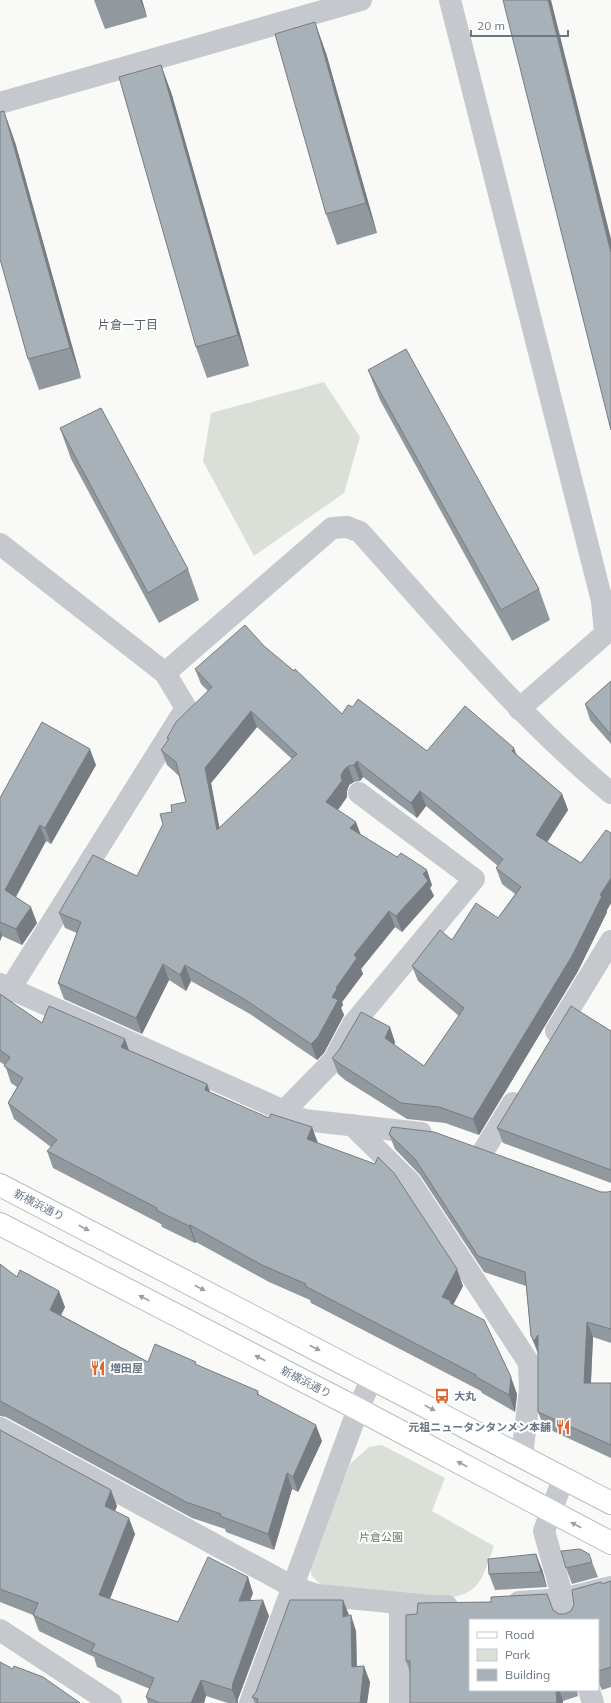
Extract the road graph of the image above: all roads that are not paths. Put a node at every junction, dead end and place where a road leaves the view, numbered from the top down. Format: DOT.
graph roads {
  1 [pos="360,0"];
  2 [pos="450,0"];
  3 [pos="0,103"];
  4 [pos="0,544"];
  5 [pos="165,673"];
  6 [pos="519,709"];
  7 [pos="359,793"];
  8 [pos="611,793"];
  9 [pos="611,941"];
  10 [pos="3,991"];
  11 [pos="546,1049"];
  12 [pos="521,1089"];
  13 [pos="284,1111"];
  14 [pos="352,1125"];
  15 [pos="444,1135"];
  16 [pos="464,1142"];
  17 [pos="484,1150"];
  18 [pos="507,1158"];
  19 [pos="0,1184"];
  20 [pos="0,1224"];
  21 [pos="372,1378"];
  22 [pos="358,1409"];
  23 [pos="0,1428"];
  24 [pos="522,1456"];
  25 [pos="563,1479"];
  26 [pos="611,1503"];
  27 [pos="550,1511"];
  28 [pos="611,1543"];
  29 [pos="293,1587"];
  30 [pos="611,1587"];
  31 [pos="563,1599"];
  32 [pos="400,1603"];
  33 [pos="498,1603"];
  34 [pos="468,1604"];
  35 [pos="569,1619"];
  36 [pos="0,1630"];
  37 [pos="589,1691"];
  38 [pos="111,1703"];
  39 [pos="250,1703"];
  40 [pos="400,1703"];
  41 [pos="593,1703"];
  1 -- 3 [label="street"];
  2 -- 6 [label="street"];
  4 -- 5 [label="street"];
  5 -- 6 [label="street"];
  5 -- 10 [label="street"];
  6 -- 8 [label="street"];
  7 -- 13 [label="street"];
  9 -- 11 [label="street"];
  10 -- 13 [label="street"];
  12 -- 17 [label="street"];
  13 -- 14 [label="street"];
  14 -- 15 [label="street"];
  14 -- 24 [label="street"];
  16 -- 17 [label="street"];
  17 -- 18 [label="street"];
  19 -- 21 [label="main road, 新横浜通り, one-way"];
  22 -- 20 [label="main road, 新横浜通り, one-way"];
  21 -- 22 [label="street"];
  21 -- 24 [label="main road, 新横浜通り, one-way"];
  27 -- 22 [label="main road, 新横浜通り, one-way"];
  22 -- 29 [label="street"];
  23 -- 29 [label="street"];
  24 -- 25 [label="main road, 新横浜通り"];
  25 -- 26 [label="main road, 新横浜通り"];
  25 -- 27 [label="street"];
  28 -- 27 [label="main road, 新横浜通り, one-way"];
  27 -- 31 [label="street"];
  29 -- 32 [label="street"];
  29 -- 39 [label="street"];
  30 -- 31 [label="street"];
  31 -- 33 [label="street"];
  31 -- 35 [label="street"];
  32 -- 34 [label="street"];
  32 -- 40 [label="street"];
  36 -- 38 [label="street"];
  37 -- 41 [label="street"];
}
